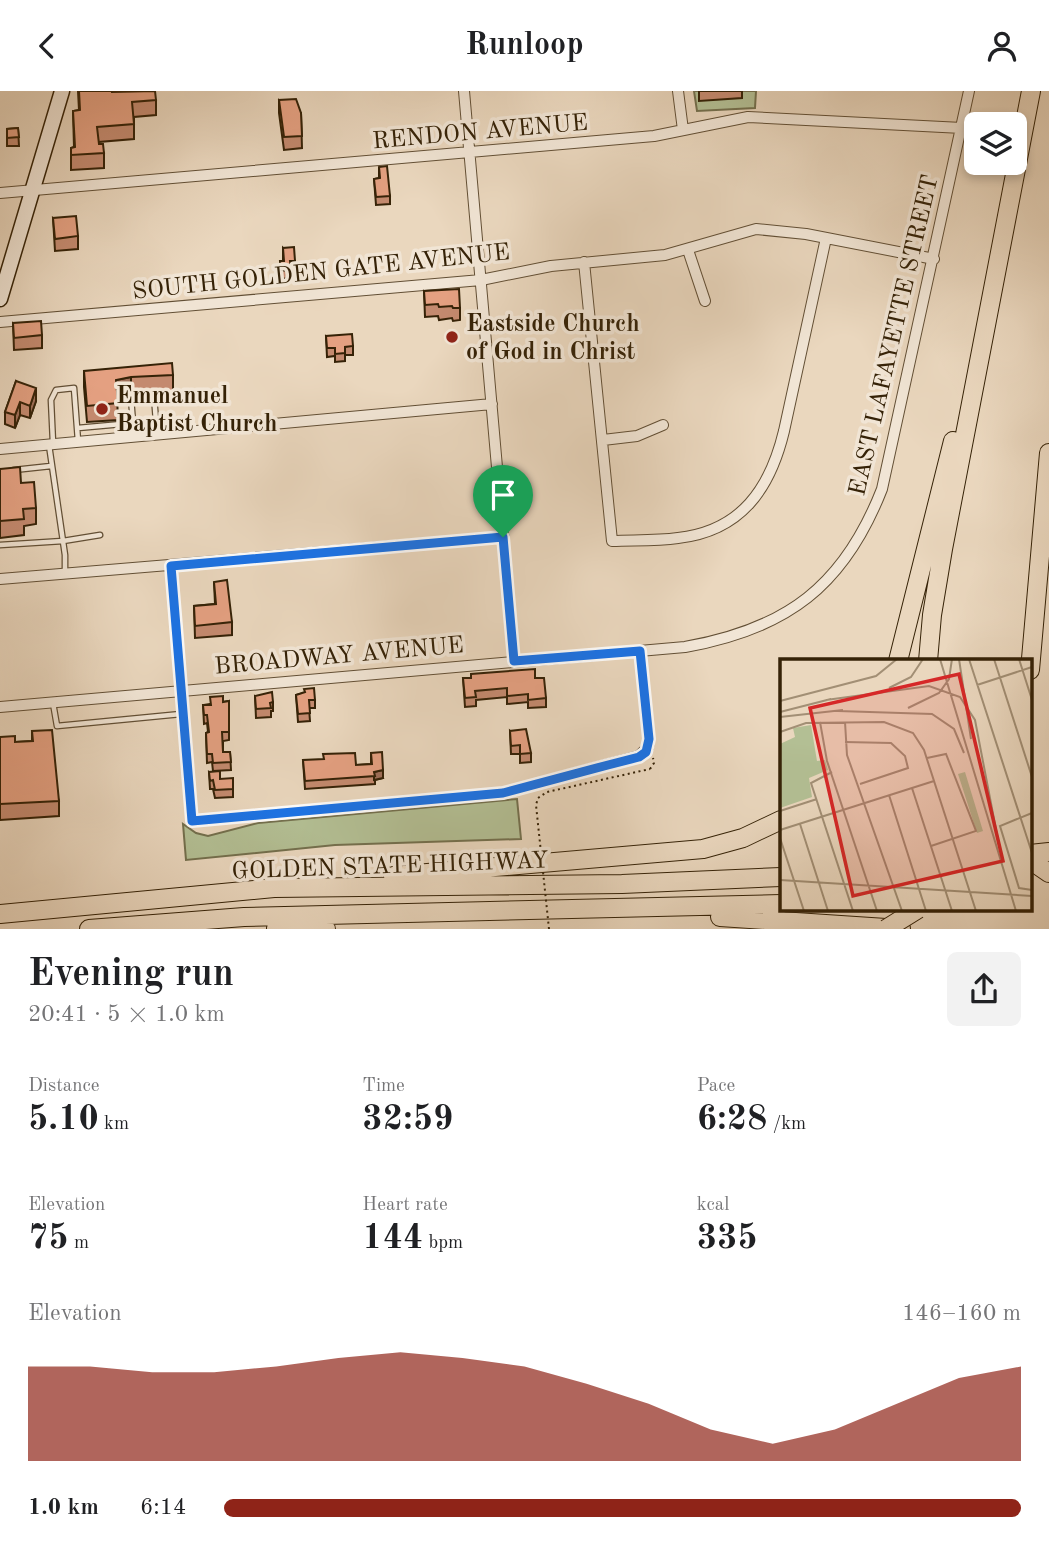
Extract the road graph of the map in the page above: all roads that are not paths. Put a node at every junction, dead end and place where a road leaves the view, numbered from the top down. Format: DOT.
graph roads {
  1 [pos="62,91"];
  2 [pos="464,91"];
  3 [pos="678,91"];
  4 [pos="969,91"];
  5 [pos="1031,91"];
  6 [pos="962,128"];
  7 [pos="683,130"];
  8 [pos="470,154"];
  9 [pos="32,191"];
  10 [pos="0,193"];
  11 [pos="1003,237"];
  12 [pos="826,238"];
  13 [pos="688,250"];
  14 [pos="934,259"];
  15 [pos="584,262"];
  16 [pos="481,280"];
  17 [pos="0,299"];
  18 [pos="705,301"];
  19 [pos="0,323"];
  20 [pos="492,404"];
  21 [pos="132,423"];
  22 [pos="663,425"];
  23 [pos="77,428"];
  24 [pos="157,434"];
  25 [pos="134,436"];
  26 [pos="603,440"];
  27 [pos="78,441"];
  28 [pos="51,444"];
  29 [pos="0,449"];
  30 [pos="1049,453"];
  31 [pos="51,466"];
  32 [pos="13,470"];
  33 [pos="100,535"];
  34 [pos="503,537"];
  35 [pos="63,541"];
  36 [pos="0,545"];
  37 [pos="171,566"];
  38 [pos="65,573"];
  39 [pos="0,579"];
  40 [pos="640,651"];
  41 [pos="898,659"];
  42 [pos="928,659"];
  43 [pos="1031,659"];
  44 [pos="514,661"];
  45 [pos="183,690"];
  46 [pos="53,702"];
  47 [pos="0,707"];
  48 [pos="184,713"];
  49 [pos="780,820"];
  50 [pos="1032,862"];
  51 [pos="1049,875"];
  52 [pos="780,877"];
  53 [pos="274,888"];
  54 [pos="780,904"];
  55 [pos="691,908"];
  56 [pos="915,911"];
  57 [pos="0,914"];
  58 [pos="90,928"];
  59 [pos="326,929"];
  60 [pos="886,929"];
  61 [pos="901,929"];
  1 -- 9 [label="main road"];
  2 -- 8 [label="street"];
  3 -- 7 [label="street"];
  4 -- 6 [label="street, EAST LAFAYETTE STREET"];
  5 -- 11 [label="highway"];
  6 -- 7 [label="street, RENDON AVENUE"];
  6 -- 14 [label="street, EAST LAFAYETTE STREET"];
  7 -- 8 [label="street, RENDON AVENUE"];
  8 -- 9 [label="street, RENDON AVENUE"];
  8 -- 16 [label="street"];
  9 -- 10 [label="street, RENDON AVENUE"];
  9 -- 17 [label="main road"];
  11 -- 41 [label="highway"];
  11 -- 42 [label="highway"];
  12 -- 13 [label="street, SOUTH GOLDEN GATE AVENUE"];
  12 -- 14 [label="street, SOUTH GOLDEN GATE AVENUE"];
  12 -- 26 [label="street"];
  13 -- 15 [label="street, SOUTH GOLDEN GATE AVENUE"];
  13 -- 18 [label="street"];
  14 -- 40 [label="street, EAST LAFAYETTE STREET"];
  15 -- 16 [label="street, SOUTH GOLDEN GATE AVENUE"];
  15 -- 26 [label="street"];
  16 -- 19 [label="street, SOUTH GOLDEN GATE AVENUE"];
  16 -- 20 [label="street"];
  20 -- 24 [label="street"];
  20 -- 34 [label="street"];
  21 -- 23 [label="lane"];
  21 -- 24 [label="lane"];
  21 -- 25 [label="lane"];
  22 -- 26 [label="street"];
  23 -- 27 [label="lane"];
  23 -- 28 [label="lane"];
  24 -- 25 [label="street"];
  25 -- 27 [label="street"];
  27 -- 28 [label="street"];
  28 -- 29 [label="street"];
  28 -- 31 [label="lane"];
  30 -- 43 [label="highway"];
  31 -- 32 [label="lane"];
  31 -- 35 [label="lane"];
  33 -- 35 [label="lane"];
  34 -- 37 [label="street"];
  34 -- 44 [label="street"];
  35 -- 36 [label="lane"];
  35 -- 38 [label="lane"];
  37 -- 38 [label="street"];
  37 -- 45 [label="street"];
  38 -- 39 [label="street"];
  40 -- 44 [label="street, EAST LAFAYETTE STREET"];
  40 -- 48 [label="street"];
  44 -- 45 [label="street, BROADWAY AVENUE"];
  45 -- 46 [label="street, BROADWAY AVENUE"];
  45 -- 48 [label="street"];
  46 -- 47 [label="street, BROADWAY AVENUE"];
  46 -- 48 [label="lane"];
  49 -- 53 [label="highway"];
  50 -- 51 [label="highway"];
  52 -- 53 [label="highway, GOLDEN STATE HIGHWAY"];
  53 -- 57 [label="highway, GOLDEN STATE HIGHWAY"];
  54 -- 55 [label="highway, GOLDEN STATE HIGHWAY"];
  55 -- 58 [label="highway, GOLDEN STATE HIGHWAY"];
  55 -- 61 [label="highway"];
  56 -- 60 [label="highway, bridge"];
  58 -- 59 [label="highway"];
}
